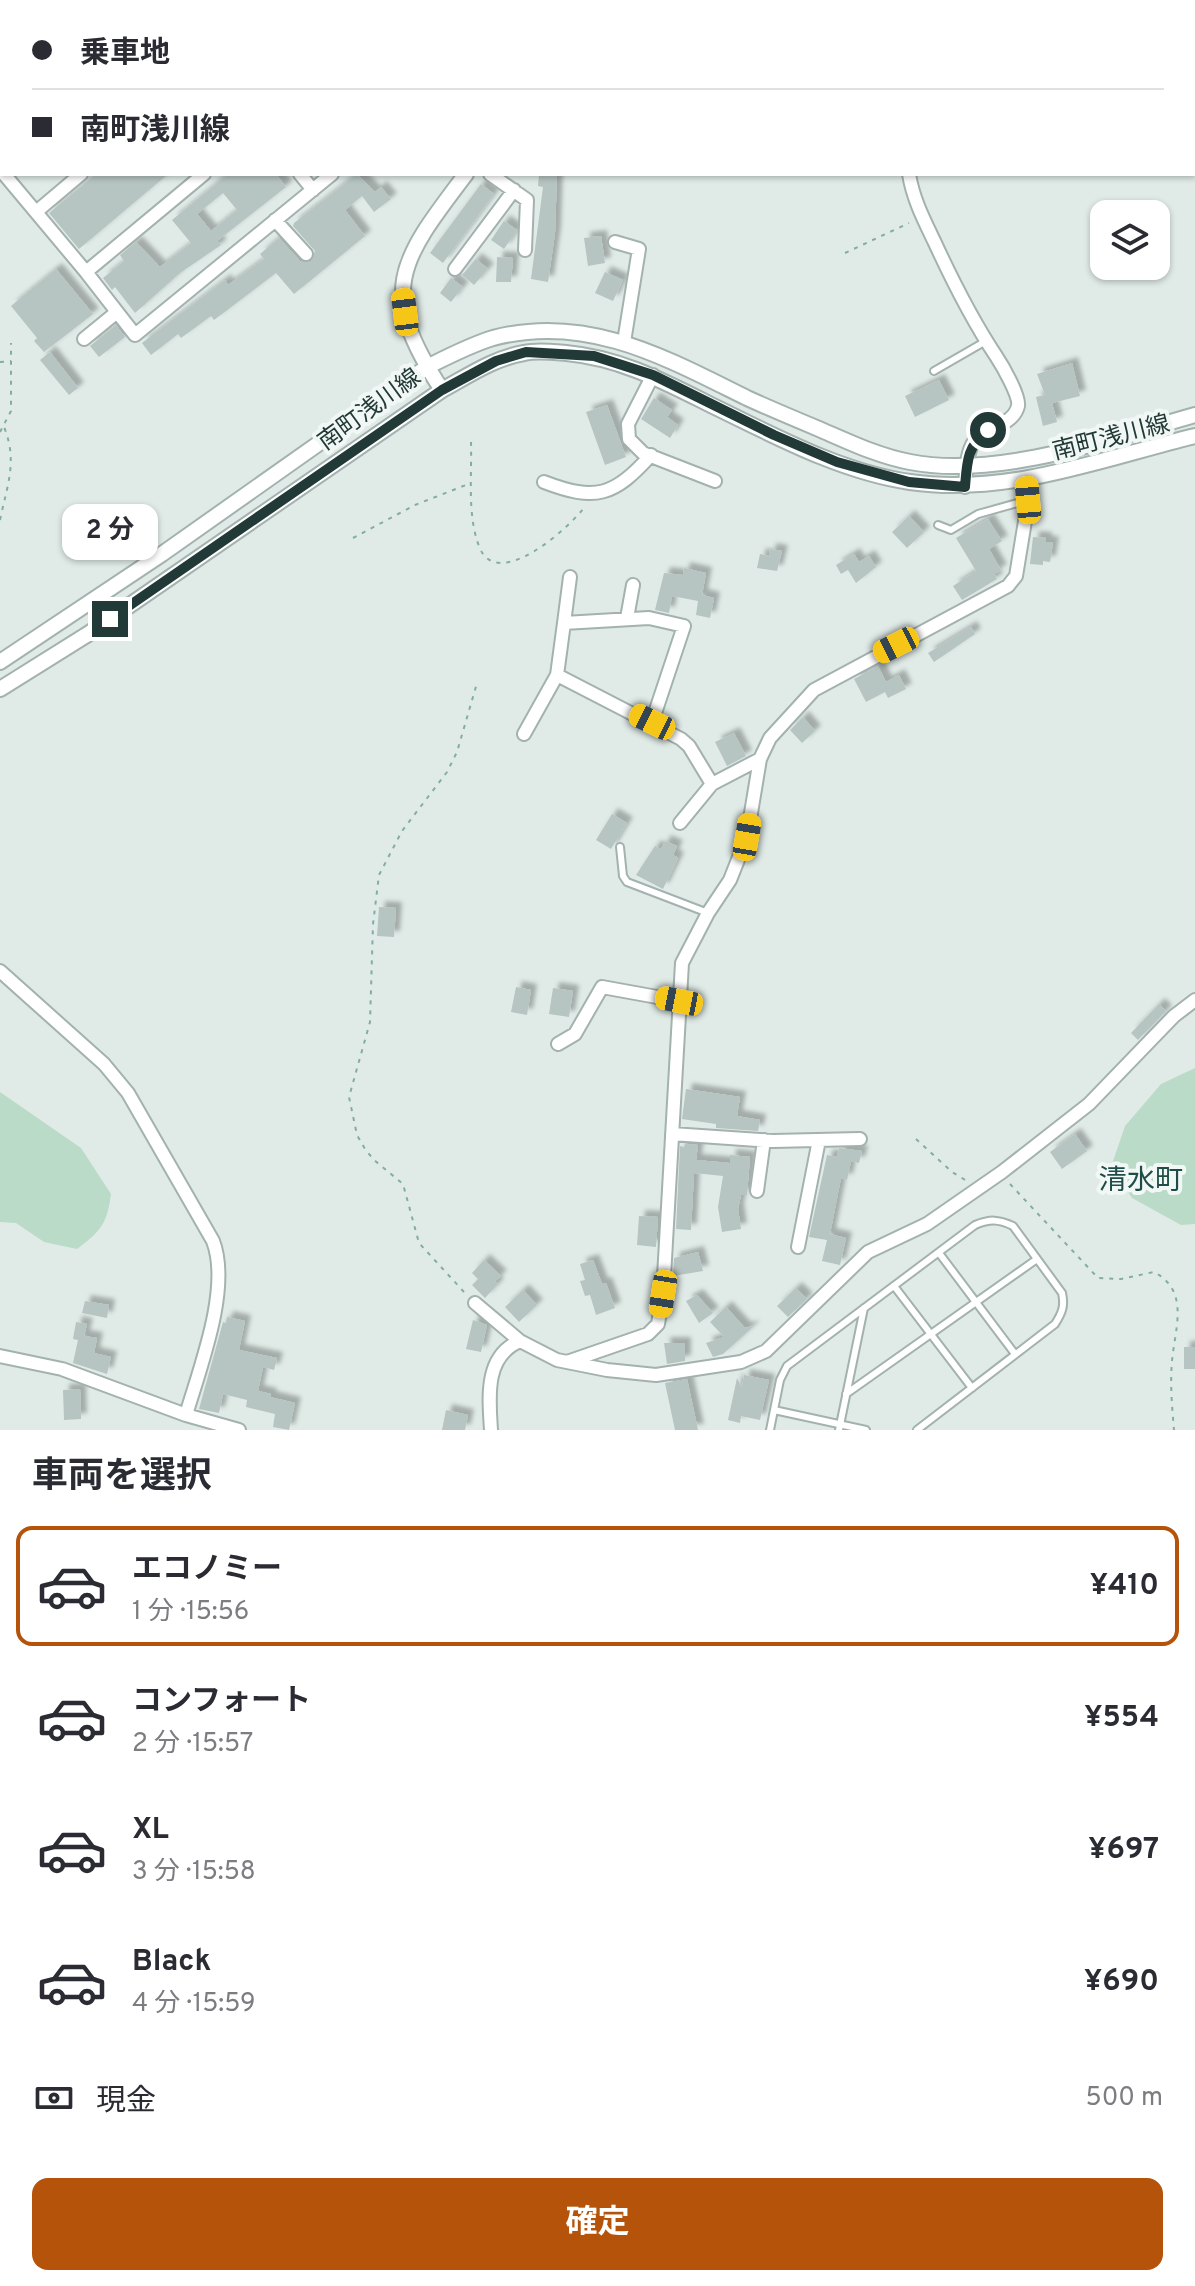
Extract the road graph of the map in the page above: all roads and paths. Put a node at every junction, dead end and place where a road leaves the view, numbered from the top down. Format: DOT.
graph roads {
  1 [pos="5,176"];
  2 [pos="79,176"];
  3 [pos="202,176"];
  4 [pos="302,176"];
  5 [pos="330,176"];
  6 [pos="465,176"];
  7 [pos="493,176"];
  8 [pos="910,176"];
  9 [pos="313,190"];
  10 [pos="514,190"];
  11 [pos="36,212"];
  12 [pos="923,216"];
  13 [pos="275,220"];
  14 [pos="615,242"];
  15 [pos="525,250"];
  16 [pos="845,253"];
  17 [pos="306,254"];
  18 [pos="455,269"];
  19 [pos="86,272"];
  20 [pos="117,312"];
  21 [pos="84,339"];
  22 [pos="986,341"];
  23 [pos="624,342"];
  24 [pos="11,343"];
  25 [pos="12,361"];
  26 [pos="0,362"];
  27 [pos="427,367"];
  28 [pos="934,371"];
  29 [pos="653,375"];
  30 [pos="442,390"];
  31 [pos="1195,415"];
  32 [pos="4,427"];
  33 [pos="0,432"];
  34 [pos="1195,436"];
  35 [pos="471,442"];
  36 [pos="651,455"];
  37 [pos="967,467"];
  38 [pos="1026,480"];
  39 [pos="715,481"];
  40 [pos="472,482"];
  41 [pos="544,482"];
  42 [pos="965,487"];
  43 [pos="594,495"];
  44 [pos="1028,500"];
  45 [pos="0,520"];
  46 [pos="938,525"];
  47 [pos="353,538"];
  48 [pos="570,577"];
  49 [pos="633,585"];
  50 [pos="627,618"];
  51 [pos="564,623"];
  52 [pos="0,662"];
  53 [pos="557,675"];
  54 [pos="477,683"];
  55 [pos="0,689"];
  56 [pos="652,722"];
  57 [pos="524,734"];
  58 [pos="760,759"];
  59 [pos="712,784"];
  60 [pos="680,823"];
  61 [pos="620,847"];
  62 [pos="708,913"];
  63 [pos="0,971"];
  64 [pos="1195,1000"];
  65 [pos="679,1001"];
  66 [pos="558,1044"];
  67 [pos="672,1134"];
  68 [pos="860,1139"];
  69 [pos="916,1139"];
  70 [pos="764,1140"];
  71 [pos="819,1140"];
  72 [pos="1002,1172"];
  73 [pos="979,1188"];
  74 [pos="757,1191"];
  75 [pos="798,1247"];
  76 [pos="939,1253"];
  77 [pos="1037,1259"];
  78 [pos="894,1286"];
  79 [pos="475,1303"];
  80 [pos="976,1303"];
  81 [pos="865,1308"];
  82 [pos="931,1334"];
  83 [pos="520,1341"];
  84 [pos="1015,1354"];
  85 [pos="0,1356"];
  86 [pos="567,1362"];
  87 [pos="972,1388"];
  88 [pos="846,1394"];
  89 [pos="774,1410"];
  90 [pos="190,1421"];
  91 [pos="839,1427"];
  92 [pos="239,1430"];
  93 [pos="491,1430"];
  94 [pos="770,1430"];
  95 [pos="866,1430"];
  96 [pos="917,1430"];
  97 [pos="1174,1430"];
  1 -- 11 [label="street"];
  2 -- 11 [label="street"];
  3 -- 19 [label="street"];
  4 -- 9 [label="street"];
  5 -- 9 [label="street"];
  6 -- 27 [label="street"];
  7 -- 10 [label="street"];
  8 -- 12 [label="street"];
  9 -- 13 [label="street"];
  10 -- 15 [label="street"];
  10 -- 18 [label="street"];
  11 -- 19 [label="street"];
  12 -- 16 [label="path"];
  12 -- 22 [label="street"];
  13 -- 17 [label="street"];
  13 -- 20 [label="street"];
  14 -- 23 [label="street"];
  19 -- 20 [label="street"];
  20 -- 21 [label="street"];
  22 -- 28 [label="lane"];
  22 -- 37 [label="street"];
  23 -- 27 [label="street, 南町浅川線"];
  23 -- 37 [label="street, 南町浅川線"];
  24 -- 25 [label="path"];
  25 -- 26 [label="path"];
  25 -- 32 [label="path"];
  27 -- 30 [label="street"];
  27 -- 52 [label="street, 南町浅川線"];
  29 -- 30 [label="street, 南町浅川線"];
  29 -- 36 [label="street"];
  29 -- 42 [label="street, 南町浅川線"];
  30 -- 55 [label="street, 南町浅川線"];
  31 -- 37 [label="street, 南町浅川線"];
  32 -- 33 [label="path"];
  32 -- 45 [label="path"];
  34 -- 38 [label="street, 南町浅川線"];
  35 -- 40 [label="path"];
  36 -- 39 [label="street"];
  36 -- 43 [label="street"];
  37 -- 42 [label="street"];
  38 -- 42 [label="street, 南町浅川線"];
  38 -- 44 [label="street"];
  40 -- 43 [label="path"];
  40 -- 47 [label="path"];
  41 -- 43 [label="street"];
  44 -- 46 [label="lane"];
  44 -- 58 [label="street"];
  48 -- 51 [label="street"];
  49 -- 50 [label="street"];
  50 -- 51 [label="street"];
  50 -- 56 [label="street"];
  51 -- 53 [label="street"];
  53 -- 56 [label="street"];
  53 -- 57 [label="street"];
  54 -- 79 [label="path"];
  56 -- 59 [label="street"];
  58 -- 59 [label="street"];
  58 -- 62 [label="street"];
  59 -- 60 [label="street"];
  61 -- 62 [label="lane"];
  62 -- 65 [label="street"];
  63 -- 90 [label="street"];
  64 -- 72 [label="street"];
  65 -- 66 [label="street"];
  65 -- 67 [label="street"];
  67 -- 70 [label="street"];
  67 -- 86 [label="street"];
  68 -- 71 [label="street"];
  69 -- 73 [label="path"];
  70 -- 71 [label="street"];
  70 -- 74 [label="street"];
  71 -- 75 [label="street"];
  72 -- 73 [label="street"];
  72 -- 97 [label="path"];
  73 -- 86 [label="street"];
  76 -- 77 [label="lane"];
  76 -- 78 [label="lane"];
  76 -- 80 [label="lane"];
  77 -- 80 [label="lane"];
  77 -- 84 [label="lane"];
  78 -- 81 [label="lane"];
  78 -- 82 [label="lane"];
  79 -- 83 [label="street"];
  80 -- 82 [label="lane"];
  80 -- 84 [label="lane"];
  81 -- 88 [label="lane"];
  81 -- 89 [label="lane"];
  82 -- 87 [label="lane"];
  82 -- 88 [label="lane"];
  83 -- 86 [label="street"];
  83 -- 93 [label="street"];
  84 -- 87 [label="lane"];
  85 -- 90 [label="street"];
  87 -- 96 [label="lane"];
  88 -- 91 [label="lane"];
  89 -- 91 [label="lane"];
  89 -- 94 [label="lane"];
  90 -- 92 [label="street"];
  91 -- 95 [label="lane"];
}
